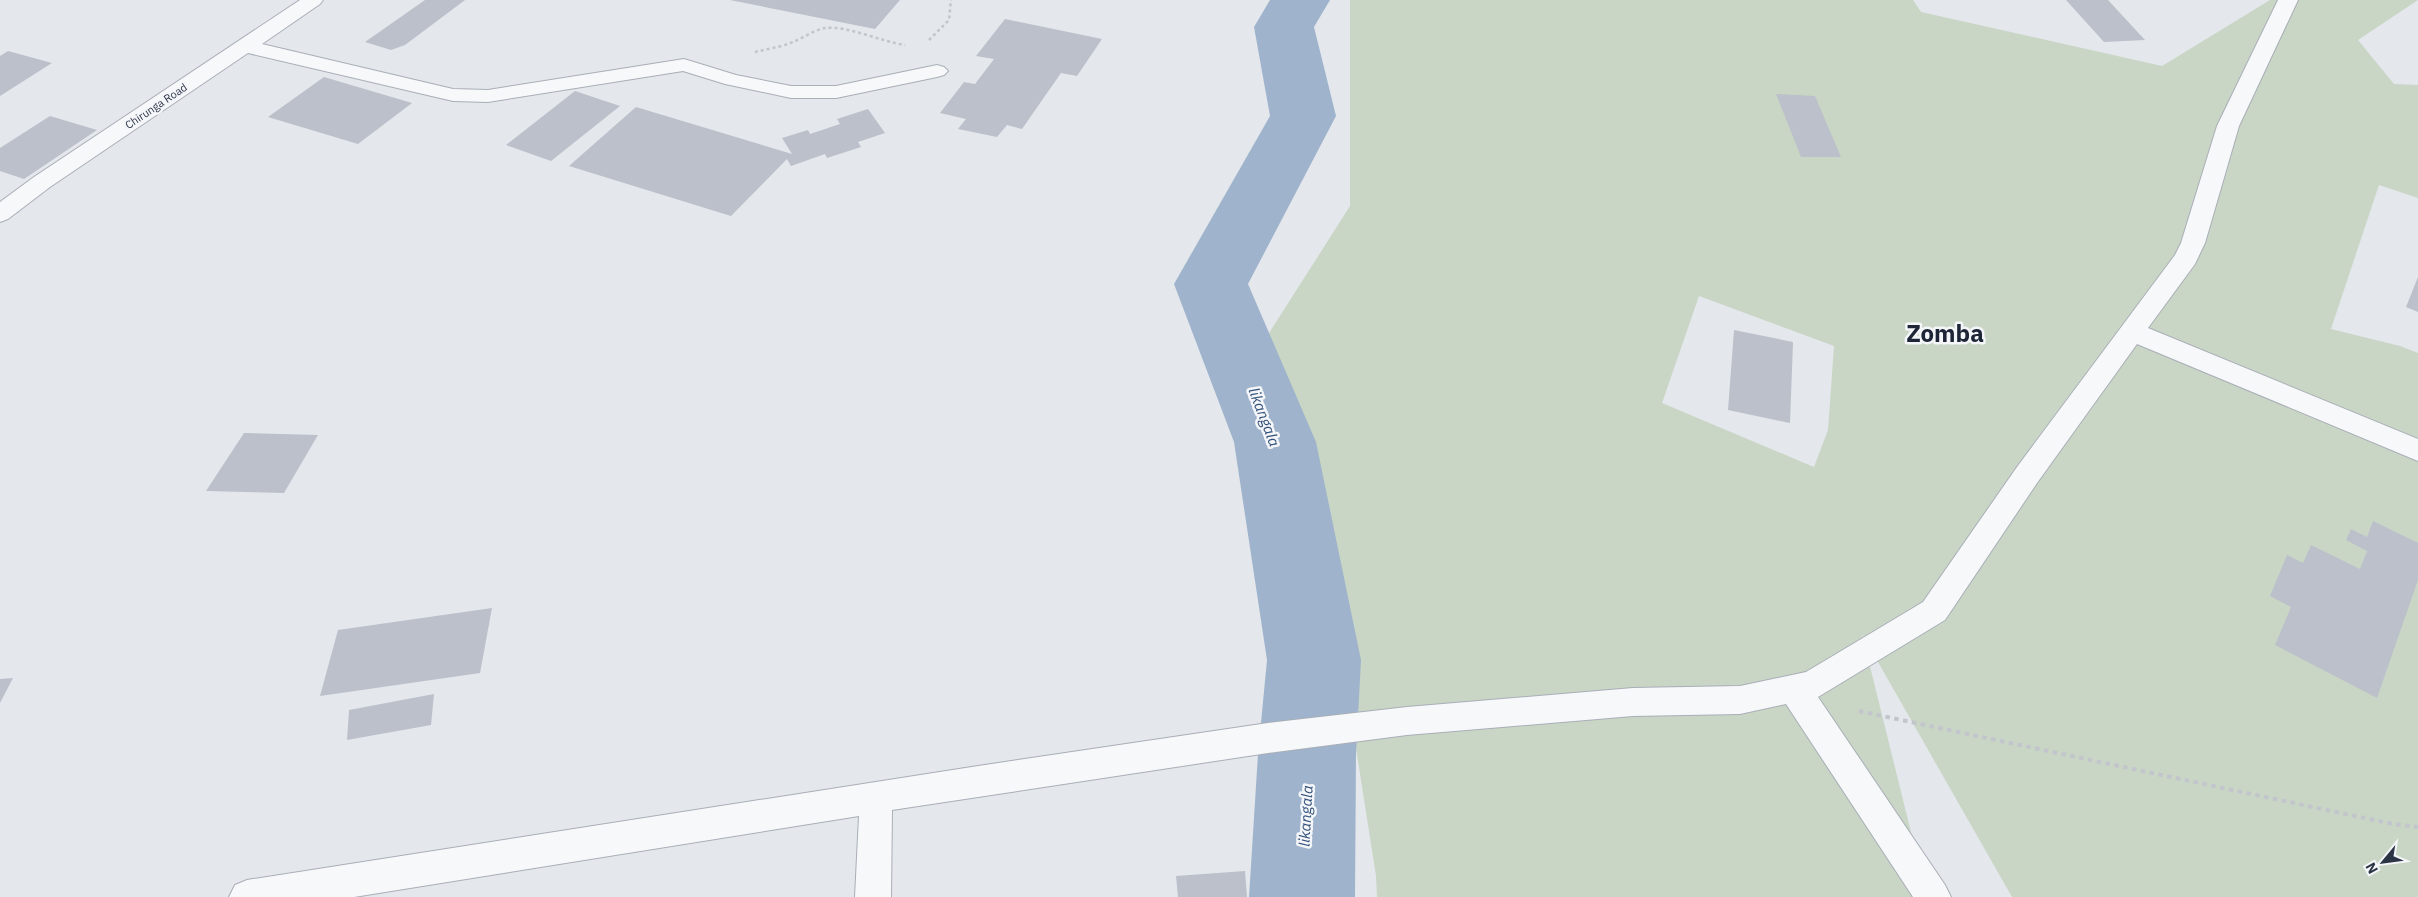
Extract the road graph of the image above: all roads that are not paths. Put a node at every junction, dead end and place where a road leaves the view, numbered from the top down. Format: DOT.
graph roads {
  1 [pos="313,0"];
  2 [pos="2288,0"];
  3 [pos="246,46"];
  4 [pos="937,71"];
  5 [pos="0,214"];
  6 [pos="2132,331"];
  7 [pos="2418,450"];
  8 [pos="1803,687"];
  9 [pos="876,798"];
  10 [pos="247,897"];
  11 [pos="873,897"];
  12 [pos="1933,897"];
  1 -- 3 [label="street, Chirunga Road"];
  2 -- 6 [label="street"];
  3 -- 4 [label="street"];
  3 -- 5 [label="street, Chirunga Road"];
  6 -- 7 [label="street"];
  6 -- 8 [label="street"];
  8 -- 9 [label="street"];
  8 -- 12 [label="street"];
  9 -- 10 [label="street"];
  9 -- 11 [label="street"];
}
